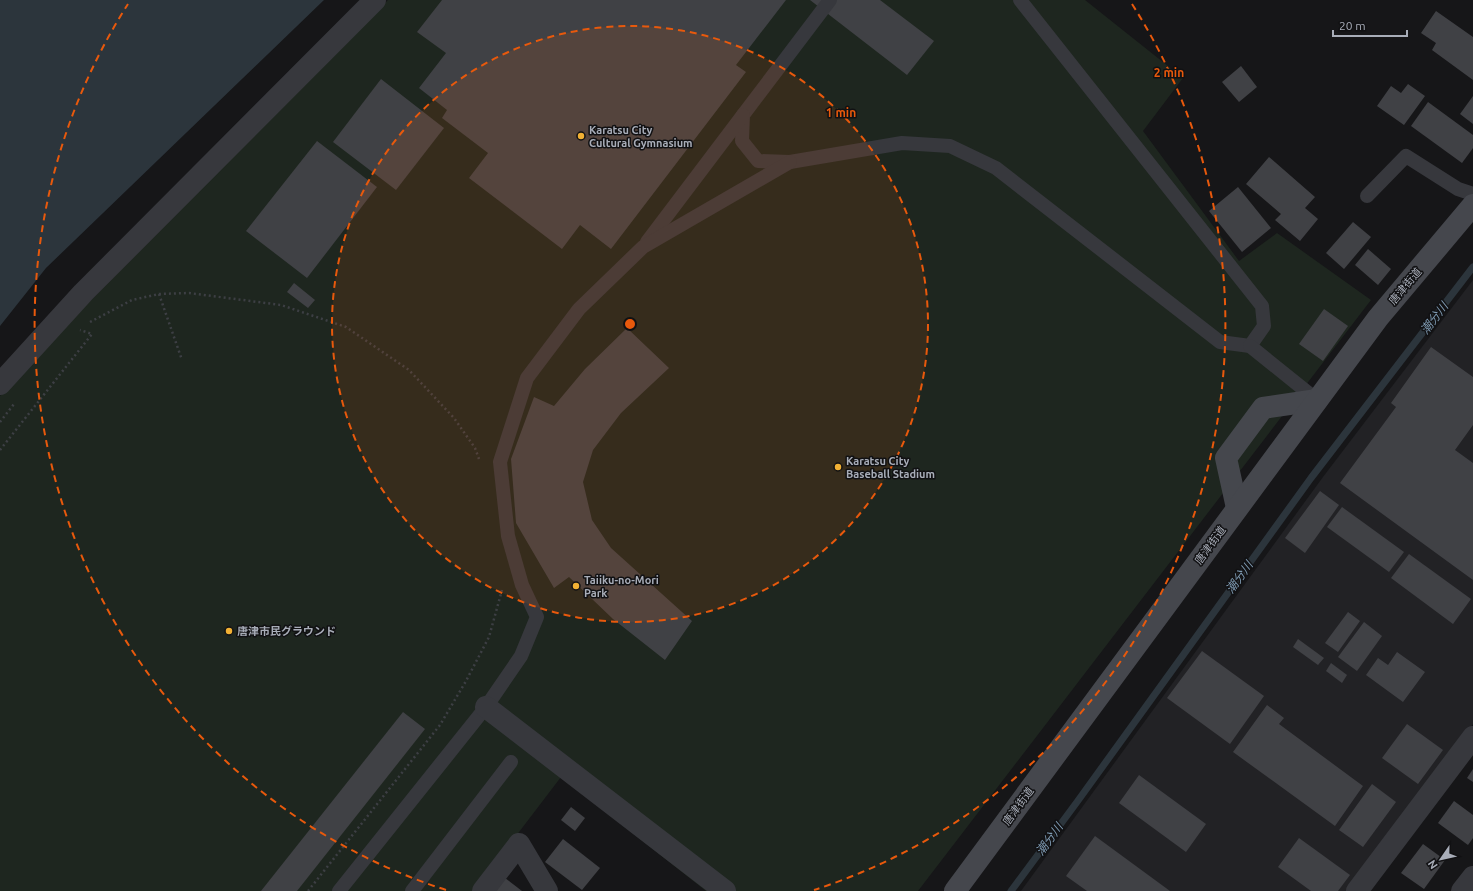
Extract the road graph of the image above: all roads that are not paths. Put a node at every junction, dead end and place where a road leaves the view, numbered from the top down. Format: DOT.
graph roads {
  1 [pos="375,0"];
  2 [pos="830,0"];
  3 [pos="1020,0"];
  4 [pos="743,114"];
  5 [pos="790,162"];
  6 [pos="1473,194"];
  7 [pos="1368,196"];
  8 [pos="1473,205"];
  9 [pos="644,247"];
  10 [pos="1250,346"];
  11 [pos="0,384"];
  12 [pos="1317,400"];
  13 [pos="1238,508"];
  14 [pos="486,707"];
  15 [pos="1473,737"];
  16 [pos="511,762"];
  17 [pos="1473,877"];
  18 [pos="339,891"];
  19 [pos="412,891"];
  20 [pos="482,891"];
  21 [pos="547,891"];
  22 [pos="725,891"];
  23 [pos="955,891"];
  24 [pos="1357,891"];
  25 [pos="1462,891"];
  1 -- 11 [label="street"];
  2 -- 4 [label="lane"];
  3 -- 10 [label="lane"];
  4 -- 5 [label="lane"];
  4 -- 9 [label="lane"];
  5 -- 9 [label="lane"];
  5 -- 10 [label="lane"];
  6 -- 7 [label="lane"];
  8 -- 12 [label="street, 唐津街道"];
  9 -- 14 [label="lane"];
  10 -- 12 [label="lane"];
  12 -- 13 [label="street, 唐津街道"];
  12 -- 13 [label="street"];
  13 -- 23 [label="street, 唐津街道"];
  14 -- 18 [label="lane"];
  14 -- 22 [label="street"];
  15 -- 24 [label="street"];
  16 -- 19 [label="lane"];
  17 -- 25 [label="street"];
  20 -- 21 [label="street"];
}
